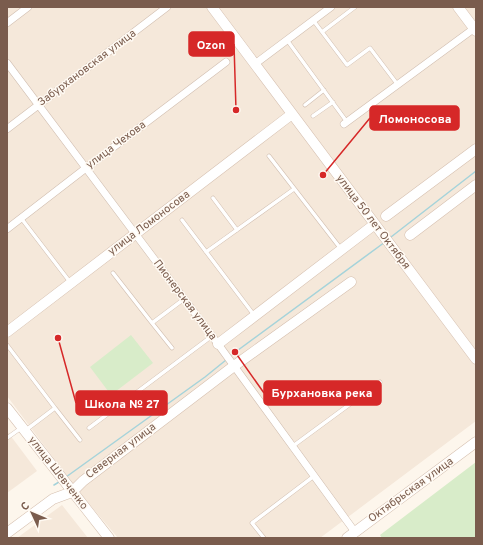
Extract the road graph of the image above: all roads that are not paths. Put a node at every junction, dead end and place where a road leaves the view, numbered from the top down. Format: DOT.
graph roads {
  1 [pos="28,7"];
  2 [pos="167,7"];
  3 [pos="212,7"];
  4 [pos="332,7"];
  5 [pos="355,7"];
  6 [pos="458,7"];
  7 [pos="313,20"];
  8 [pos="7,23"];
  9 [pos="475,29"];
  10 [pos="322,32"];
  11 [pos="287,40"];
  12 [pos="226,62"];
  13 [pos="7,63"];
  14 [pos="254,64"];
  15 [pos="398,85"];
  16 [pos="324,90"];
  17 [pos="333,102"];
  18 [pos="38,104"];
  19 [pos="305,105"];
  20 [pos="292,114"];
  21 [pos="313,116"];
  22 [pos="345,123"];
  23 [pos="7,129"];
  24 [pos="476,149"];
  25 [pos="269,156"];
  26 [pos="86,168"];
  27 [pos="476,185"];
  28 [pos="294,189"];
  29 [pos="213,198"];
  30 [pos="386,216"];
  31 [pos="21,218"];
  32 [pos="182,220"];
  33 [pos="375,224"];
  34 [pos="7,230"];
  35 [pos="237,230"];
  36 [pos="135,233"];
  37 [pos="410,235"];
  38 [pos="341,250"];
  39 [pos="206,252"];
  40 [pos="113,273"];
  41 [pos="351,282"];
  42 [pos="70,283"];
  43 [pos="184,299"];
  44 [pos="255,316"];
  45 [pos="152,323"];
  46 [pos="7,332"];
  47 [pos="215,340"];
  48 [pos="7,345"];
  49 [pos="172,348"];
  50 [pos="476,359"];
  51 [pos="234,366"];
  52 [pos="380,382"];
  53 [pos="7,408"];
  54 [pos="55,408"];
  55 [pos="89,428"];
  56 [pos="23,429"];
  57 [pos="7,438"];
  58 [pos="80,440"];
  59 [pos="476,442"];
  60 [pos="293,446"];
  61 [pos="314,476"];
  62 [pos="69,488"];
  63 [pos="7,533"];
  64 [pos="358,535"];
  65 [pos="109,538"];
  66 [pos="264,538"];
  67 [pos="347,538"];
  1 -- 8 [label="street"];
  2 -- 18 [label="street, Забурхановская улица"];
  3 -- 14 [label="street, улица 50 лет Октября"];
  4 -- 7 [label="street"];
  5 -- 10 [label="lane"];
  6 -- 9 [label="street"];
  7 -- 10 [label="lane"];
  7 -- 11 [label="street"];
  9 -- 15 [label="street"];
  10 -- 15 [label="lane"];
  11 -- 14 [label="street"];
  11 -- 16 [label="lane"];
  12 -- 26 [label="street, улица Чехова"];
  13 -- 18 [label="street, Пионерская улица"];
  14 -- 20 [label="street, улица 50 лет Октября"];
  15 -- 22 [label="street"];
  16 -- 17 [label="lane"];
  16 -- 19 [label="lane"];
  17 -- 21 [label="lane"];
  17 -- 22 [label="lane"];
  18 -- 23 [label="street, Забурхановская улица"];
  18 -- 26 [label="street, Пионерская улица"];
  20 -- 33 [label="street, улица 50 лет Октября"];
  20 -- 36 [label="street, улица Ломоносова"];
  24 -- 30 [label="street"];
  25 -- 28 [label="lane"];
  26 -- 31 [label="street, улица Чехова"];
  26 -- 36 [label="street, Пионерская улица"];
  27 -- 37 [label="street"];
  28 -- 35 [label="lane"];
  28 -- 38 [label="lane"];
  29 -- 35 [label="lane"];
  31 -- 34 [label="street, улица Чехова"];
  31 -- 42 [label="lane"];
  32 -- 39 [label="lane"];
  33 -- 38 [label="street"];
  33 -- 50 [label="street, улица 50 лет Октября"];
  35 -- 39 [label="lane"];
  36 -- 42 [label="street, улица Ломоносова"];
  36 -- 43 [label="street, Пионерская улица"];
  38 -- 44 [label="street"];
  39 -- 44 [label="lane"];
  40 -- 45 [label="lane"];
  41 -- 51 [label="street, Северная улица"];
  42 -- 46 [label="street, улица Ломоносова"];
  43 -- 45 [label="lane"];
  43 -- 47 [label="street, Пионерская улица"];
  44 -- 47 [label="street"];
  45 -- 49 [label="lane"];
  47 -- 51 [label="street, Пионерская улица"];
  47 -- 55 [label="lane"];
  48 -- 54 [label="lane"];
  51 -- 60 [label="street, Пионерская улица"];
  51 -- 62 [label="street, Северная улица"];
  52 -- 60 [label="lane"];
  53 -- 56 [label="street, улица Шевченко"];
  54 -- 56 [label="lane"];
  54 -- 58 [label="lane"];
  56 -- 57 [label="lane"];
  56 -- 62 [label="street, улица Шевченко"];
  59 -- 64 [label="street, Октябрьская улица"];
  60 -- 61 [label="street, Пионерская улица"];
  61 -- 64 [label="street, Пионерская улица"];
  61 -- 66 [label="lane"];
  62 -- 63 [label="street, Северная улица"];
  62 -- 65 [label="street, улица Шевченко"];
  64 -- 67 [label="street, Октябрьская улица"];
}
